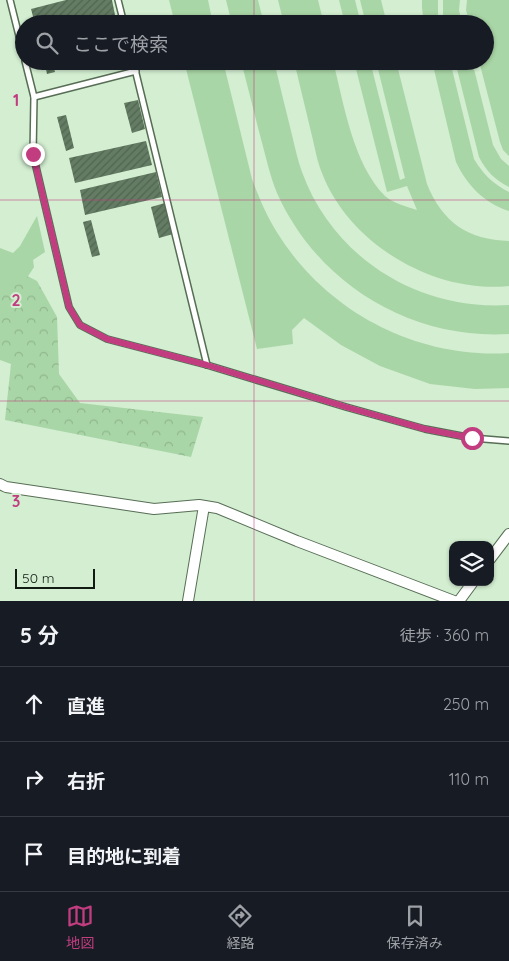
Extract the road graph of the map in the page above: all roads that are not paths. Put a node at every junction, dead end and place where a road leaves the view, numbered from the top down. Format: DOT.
graph roads {
  1 [pos="10,0"];
  2 [pos="118,0"];
  3 [pos="122,15"];
  4 [pos="15,20"];
  5 [pos="27,70"];
  6 [pos="136,71"];
  7 [pos="34,96"];
  8 [pos="207,365"];
  9 [pos="509,441"];
  10 [pos="0,484"];
  11 [pos="204,506"];
  12 [pos="509,534"];
  13 [pos="494,554"];
  14 [pos="470,586"];
  15 [pos="188,601"];
  16 [pos="454,601"];
  17 [pos="458,601"];
  1 -- 4 [label="lane"];
  2 -- 3 [label="lane"];
  5 -- 7 [label="lane"];
  6 -- 7 [label="lane"];
  6 -- 8 [label="lane"];
  7 -- 8 [label="lane"];
  8 -- 9 [label="lane"];
  10 -- 11 [label="street"];
  11 -- 15 [label="street"];
  11 -- 16 [label="street"];
  12 -- 13 [label="street"];
  14 -- 17 [label="street"];
}
